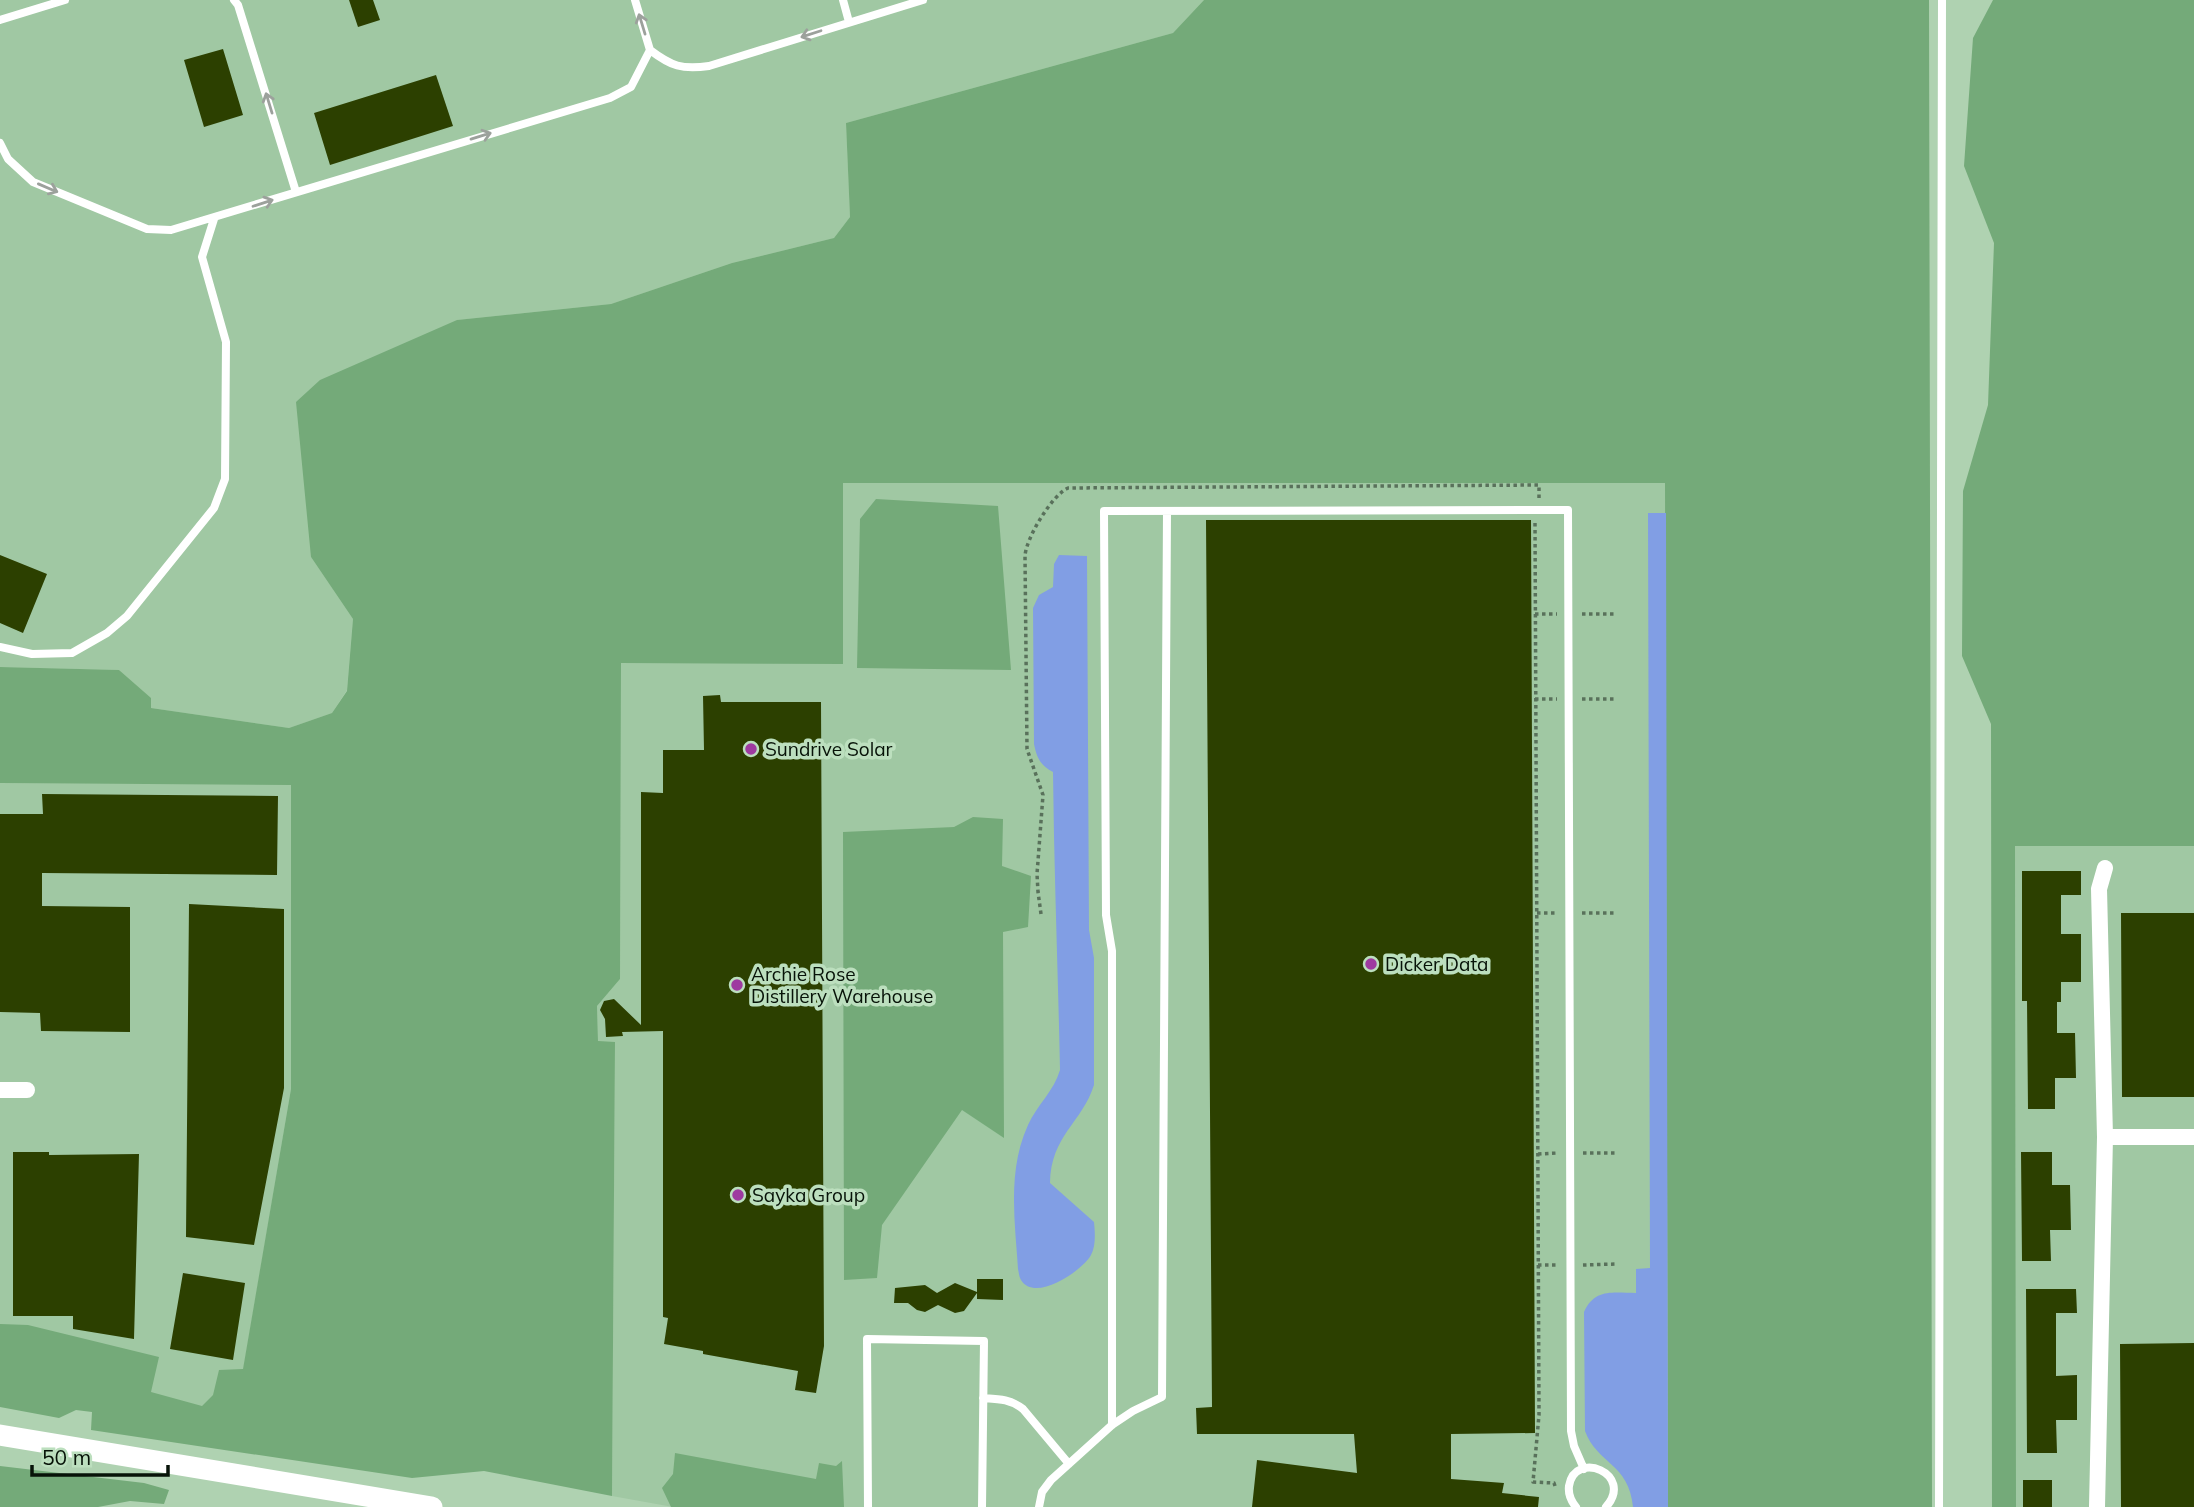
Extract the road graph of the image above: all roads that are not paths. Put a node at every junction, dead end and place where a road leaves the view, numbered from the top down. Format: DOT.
graph roads {
  1 [pos="65,0"];
  2 [pos="234,0"];
  3 [pos="635,0"];
  4 [pos="842,0"];
  5 [pos="923,0"];
  6 [pos="1942,0"];
  7 [pos="0,20"];
  8 [pos="849,22"];
  9 [pos="650,50"];
  10 [pos="0,143"];
  11 [pos="296,192"];
  12 [pos="214,219"];
  13 [pos="1167,510"];
  14 [pos="0,647"];
  15 [pos="2105,868"];
  16 [pos="0,1090"];
  17 [pos="27,1090"];
  18 [pos="2194,1137"];
  19 [pos="2105,1138"];
  20 [pos="983,1398"];
  21 [pos="1112,1425"];
  22 [pos="0,1435"];
  23 [pos="1069,1464"];
  24 [pos="1584,1469"];
  25 [pos="432,1507"];
  26 [pos="868,1507"];
  27 [pos="982,1507"];
  28 [pos="1040,1507"];
  29 [pos="1576,1507"];
  30 [pos="1606,1507"];
  31 [pos="1940,1507"];
  32 [pos="2097,1507"];
  1 -- 7 [label="lane"];
  11 -- 2 [label="lane, one-way"];
  9 -- 3 [label="lane, one-way"];
  4 -- 8 [label="lane"];
  5 -- 8 [label="lane"];
  6 -- 31 [label="lane"];
  8 -- 9 [label="lane, one-way"];
  11 -- 9 [label="lane, one-way"];
  10 -- 12 [label="lane, one-way"];
  12 -- 11 [label="lane, one-way"];
  12 -- 14 [label="lane"];
  13 -- 21 [label="lane"];
  13 -- 21 [label="lane"];
  13 -- 24 [label="lane"];
  15 -- 19 [label="street"];
  16 -- 17 [label="street"];
  18 -- 19 [label="street"];
  19 -- 32 [label="street"];
  20 -- 23 [label="lane"];
  20 -- 26 [label="lane"];
  20 -- 27 [label="lane"];
  21 -- 23 [label="lane"];
  22 -- 25 [label="main road"];
  23 -- 28 [label="lane"];
  24 -- 29 [label="lane"];
  24 -- 30 [label="lane"];
}
